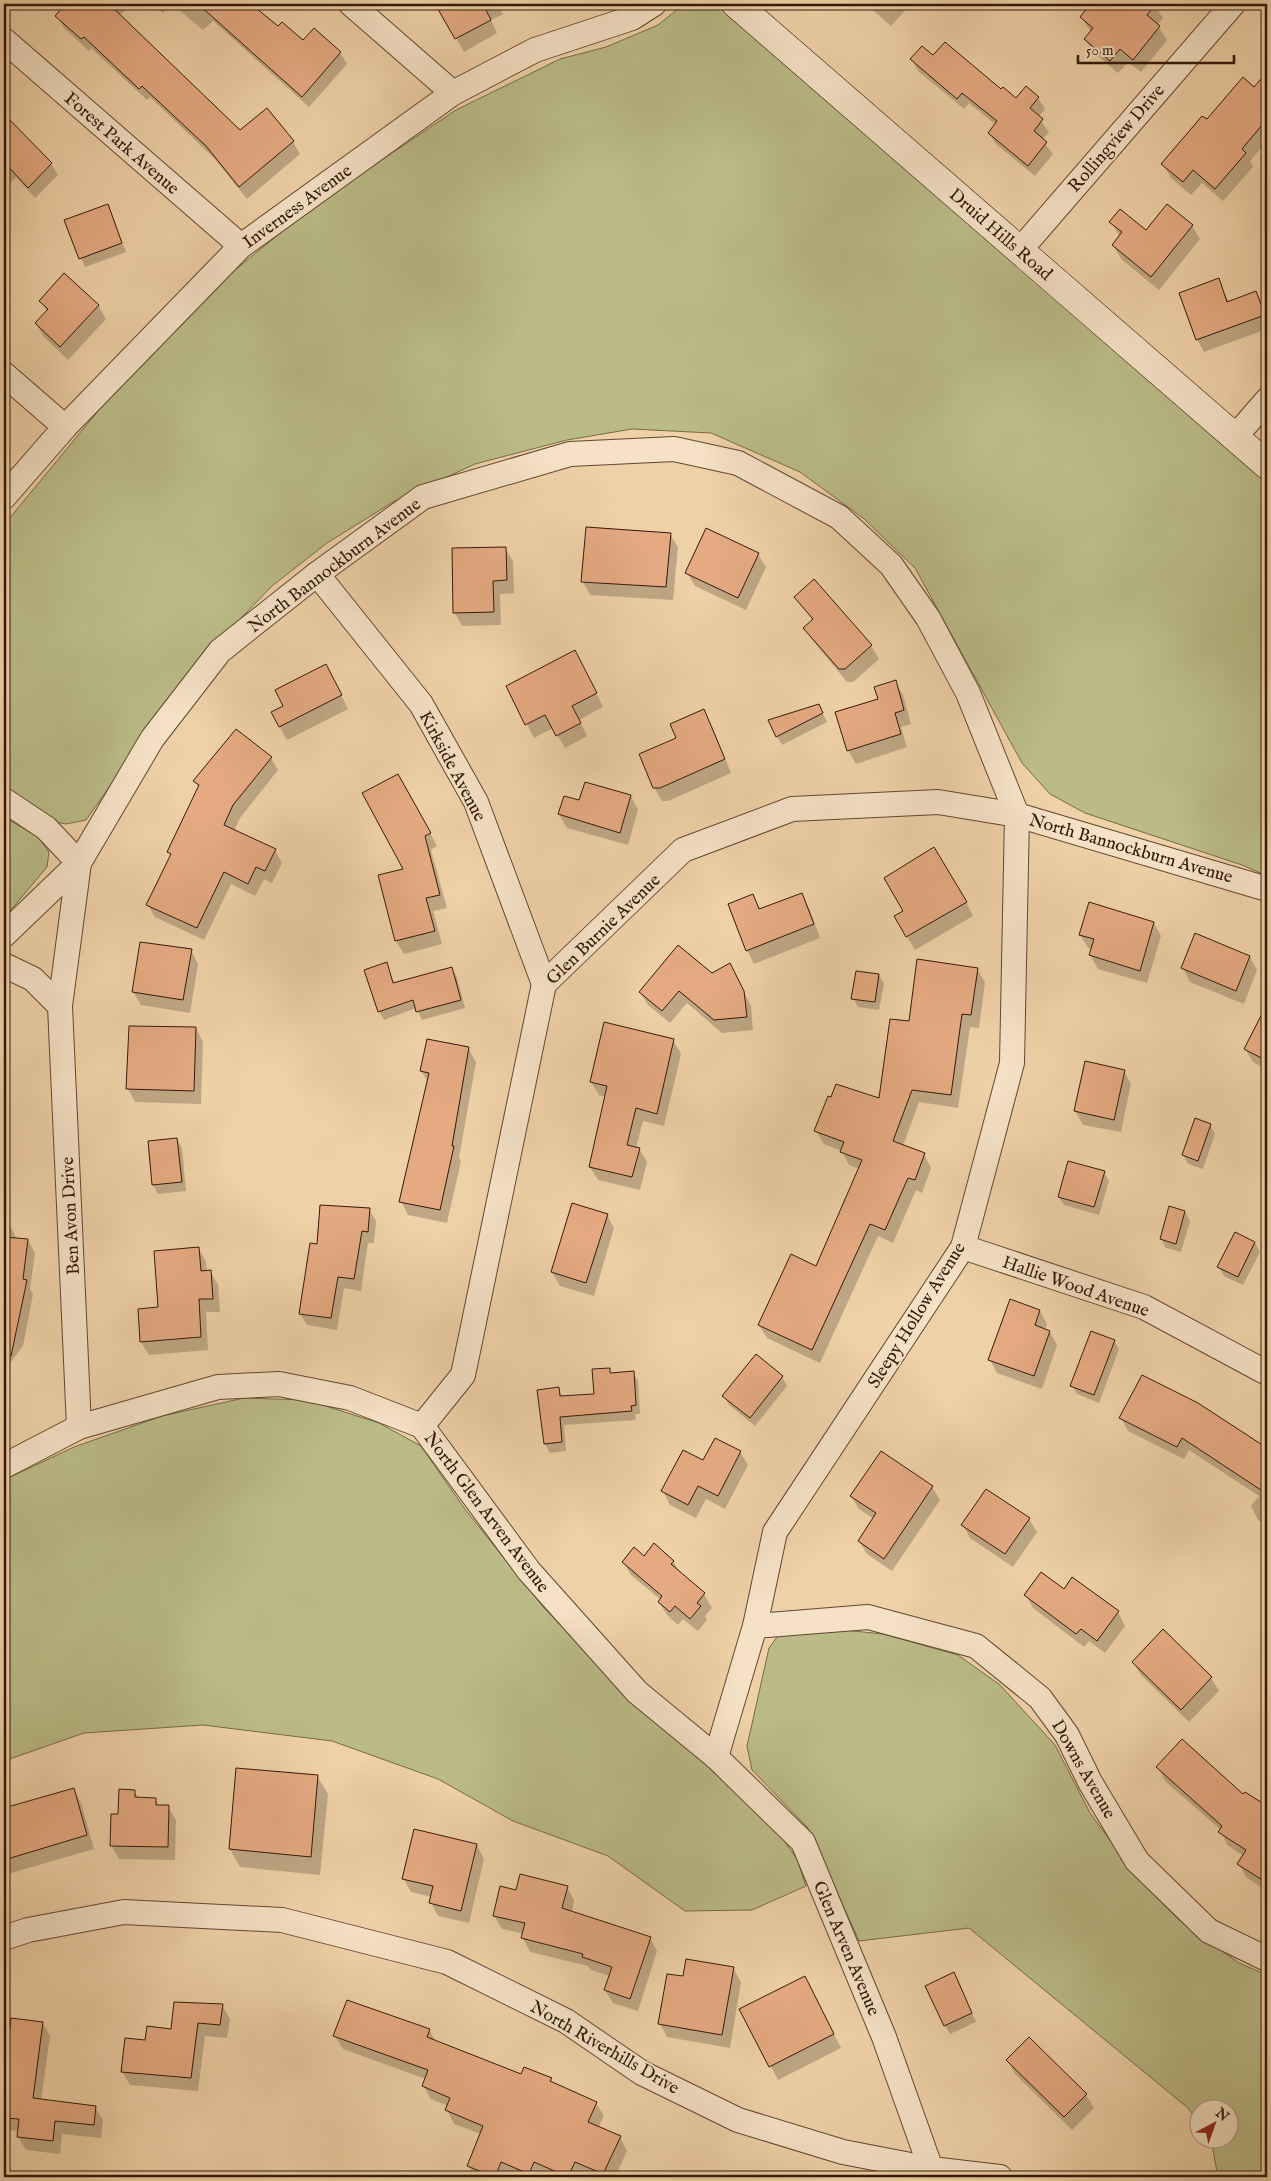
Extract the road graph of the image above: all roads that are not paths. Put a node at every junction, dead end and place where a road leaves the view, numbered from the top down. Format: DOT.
graph roads {
  1 [pos="351,4"];
  2 [pos="654,4"];
  3 [pos="736,4"];
  4 [pos="1233,4"];
  5 [pos="4,40"];
  6 [pos="454,93"];
  7 [pos="240,246"];
  8 [pos="1020,250"];
  9 [pos="4,374"];
  10 [pos="1267,400"];
  11 [pos="65,427"];
  12 [pos="1235,438"];
  13 [pos="1267,465"];
  14 [pos="4,497"];
  15 [pos="317,574"];
  16 [pos="4,800"];
  17 [pos="1017,815"];
  18 [pos="79,863"];
  19 [pos="1267,889"];
  20 [pos="4,935"];
  21 [pos="4,965"];
  22 [pos="544,984"];
  23 [pos="60,1006"];
  24 [pos="962,1247"];
  25 [pos="1267,1373"];
  26 [pos="422,1426"];
  27 [pos="79,1427"];
  28 [pos="4,1466"];
  29 [pos="755,1626"];
  30 [pos="716,1758"];
  31 [pos="4,1938"];
  32 [pos="1267,1959"];
  33 [pos="931,2169"];
  34 [pos="1000,2177"];
  1 -- 6 [label="street"];
  2 -- 6 [label="street, Inverness Avenue"];
  3 -- 8 [label="street, Druid Hills Road"];
  4 -- 8 [label="street, Rollingview Drive"];
  5 -- 7 [label="street, Forest Park Avenue"];
  6 -- 7 [label="street, Inverness Avenue"];
  7 -- 11 [label="street, Inverness Avenue"];
  8 -- 12 [label="street, Druid Hills Road"];
  9 -- 11 [label="street"];
  10 -- 12 [label="street"];
  11 -- 14 [label="street, Inverness Avenue"];
  12 -- 13 [label="street, Druid Hills Road"];
  15 -- 17 [label="street, North Bannockburn Avenue"];
  15 -- 18 [label="street, North Bannockburn Avenue"];
  15 -- 22 [label="street, Kirkside Avenue"];
  16 -- 18 [label="street"];
  17 -- 19 [label="street, North Bannockburn Avenue"];
  17 -- 22 [label="street, Glen Burnie Avenue"];
  17 -- 24 [label="street, Sleepy Hollow Avenue"];
  18 -- 20 [label="street, North Bannockburn Avenue"];
  18 -- 23 [label="street, Ben Avon Drive"];
  21 -- 23 [label="street"];
  22 -- 26 [label="street, Glen Burnie Avenue"];
  23 -- 27 [label="street, Ben Avon Drive"];
  24 -- 25 [label="street, Hallie Wood Avenue"];
  24 -- 29 [label="street, Sleepy Hollow Avenue"];
  26 -- 27 [label="street, North Glen Arven Avenue"];
  26 -- 30 [label="street, North Glen Arven Avenue"];
  27 -- 28 [label="street, North Glen Arven Avenue"];
  29 -- 30 [label="street, Sleepy Hollow Avenue"];
  29 -- 32 [label="street, Downs Avenue"];
  30 -- 33 [label="street, Glen Arven Avenue"];
  31 -- 33 [label="street, North Riverhills Drive"];
  33 -- 34 [label="street, North Riverhills Drive"];
}
